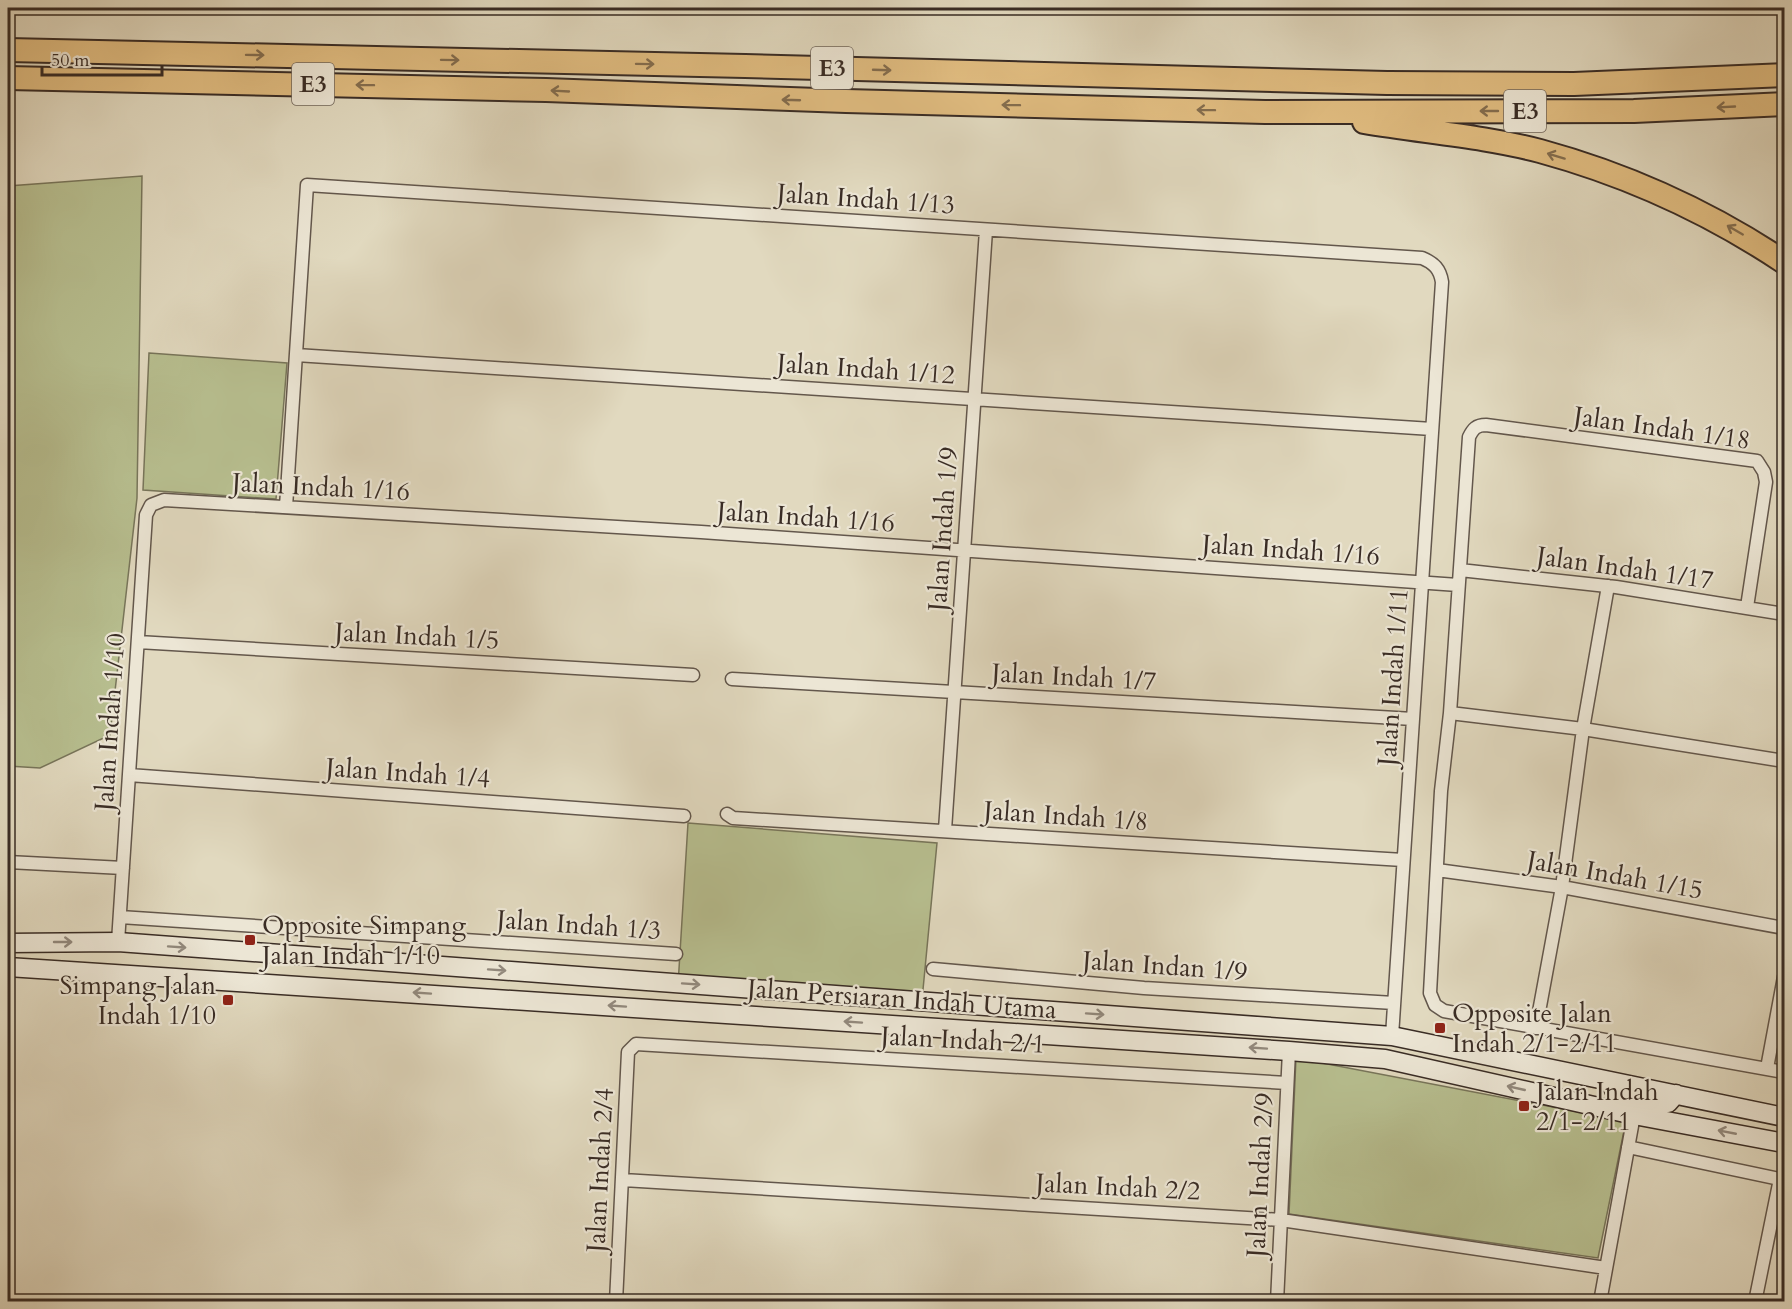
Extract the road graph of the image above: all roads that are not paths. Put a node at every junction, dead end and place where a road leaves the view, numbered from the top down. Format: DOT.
graph roads {
  1 [pos="8,50"];
  2 [pos="1785,62"];
  3 [pos="1785,75"];
  4 [pos="8,78"];
  5 [pos="1657,80"];
  6 [pos="1785,104"];
  7 [pos="1265,112"];
  8 [pos="986,230"];
  9 [pos="1422,258"];
  10 [pos="1785,262"];
  11 [pos="296,355"];
  12 [pos="975,399"];
  13 [pos="1432,429"];
  14 [pos="152,505"];
  15 [pos="286,507"];
  16 [pos="964,551"];
  17 [pos="1460,570"];
  18 [pos="1422,582"];
  19 [pos="1458,585"];
  20 [pos="1608,586"];
  21 [pos="1747,607"];
  22 [pos="1785,614"];
  23 [pos="138,642"];
  24 [pos="693,675"];
  25 [pos="732,679"];
  26 [pos="954,692"];
  27 [pos="1450,713"];
  28 [pos="1413,719"];
  29 [pos="1583,729"];
  30 [pos="1785,761"];
  31 [pos="129,775"];
  32 [pos="727,814"];
  33 [pos="684,816"];
  34 [pos="945,830"];
  35 [pos="1403,860"];
  36 [pos="8,862"];
  37 [pos="123,868"];
  38 [pos="1437,870"];
  39 [pos="1562,887"];
  40 [pos="120,917"];
  41 [pos="1785,928"];
  42 [pos="118,942"];
  43 [pos="8,943"];
  44 [pos="676,954"];
  45 [pos="8,967"];
  46 [pos="933,969"];
  47 [pos="72,970"];
  48 [pos="171,976"];
  49 [pos="1785,977"];
  50 [pos="1394,1003"];
  51 [pos="1536,1028"];
  52 [pos="1392,1036"];
  53 [pos="636,1044"];
  54 [pos="1289,1050"];
  55 [pos="1358,1057"];
  56 [pos="1421,1067"];
  57 [pos="1767,1068"];
  58 [pos="1785,1072"];
  59 [pos="1609,1081"];
  60 [pos="1287,1083"];
  61 [pos="1676,1094"];
  62 [pos="1634,1115"];
  63 [pos="1785,1117"];
  64 [pos="1785,1143"];
  65 [pos="1628,1148"];
  66 [pos="1783,1179"];
  67 [pos="623,1180"];
  68 [pos="1281,1220"];
  69 [pos="1606,1268"];
  70 [pos="616,1302"];
  71 [pos="1276,1302"];
  72 [pos="1600,1302"];
  73 [pos="1755,1302"];
  1 -- 5 [label="highway, E3, one-way"];
  2 -- 5 [label="highway"];
  3 -- 5 [label="highway, E3"];
  7 -- 4 [label="highway, E3, one-way"];
  6 -- 7 [label="highway, E3, one-way"];
  10 -- 7 [label="highway, one-way"];
  8 -- 9 [label="street, Jalan Indah 1/13"];
  8 -- 11 [label="street, Jalan Indah 1/13"];
  8 -- 12 [label="street, Jalan Indah 1/9"];
  9 -- 13 [label="street, Jalan Indah 1/11"];
  11 -- 12 [label="street, Jalan Indah 1/12"];
  11 -- 15 [label="street"];
  12 -- 13 [label="street, Jalan Indah 1/12"];
  12 -- 16 [label="street, Jalan Indah 1/9"];
  13 -- 18 [label="street, Jalan Indah 1/11"];
  14 -- 15 [label="street, Jalan Indah 1/16"];
  14 -- 23 [label="street, Jalan Indah 1/10"];
  15 -- 16 [label="street, Jalan Indah 1/16"];
  16 -- 18 [label="street, Jalan Indah 1/16"];
  16 -- 26 [label="street, Jalan Indah 1/9"];
  17 -- 19 [label="street"];
  17 -- 20 [label="street, Jalan Indah 1/17"];
  17 -- 21 [label="street, Jalan Indah 1/18"];
  18 -- 19 [label="street, Jalan Indah 1/16"];
  18 -- 28 [label="street, Jalan Indah 1/11"];
  19 -- 27 [label="street"];
  20 -- 21 [label="street, Jalan Indah 1/17"];
  20 -- 29 [label="street"];
  21 -- 22 [label="street, Jalan Indah 1/17"];
  23 -- 24 [label="street, Jalan Indah 1/5"];
  23 -- 31 [label="street, Jalan Indah 1/10"];
  25 -- 26 [label="street, Jalan Indah 1/7"];
  26 -- 28 [label="street, Jalan Indah 1/7"];
  26 -- 34 [label="street, Jalan Indah 1/9"];
  27 -- 29 [label="street"];
  27 -- 38 [label="street"];
  28 -- 35 [label="street, Jalan Indah 1/11"];
  29 -- 30 [label="street"];
  29 -- 39 [label="street"];
  31 -- 33 [label="street, Jalan Indah 1/4"];
  31 -- 37 [label="street, Jalan Indah 1/10"];
  32 -- 34 [label="street, Jalan Indah 1/8"];
  34 -- 35 [label="street, Jalan Indah 1/8"];
  35 -- 50 [label="street, Jalan Indah 1/11"];
  36 -- 37 [label="street"];
  37 -- 40 [label="street, Jalan Indah 1/10"];
  38 -- 39 [label="street, Jalan Indah 1/15"];
  38 -- 51 [label="street"];
  39 -- 41 [label="street, Jalan Indah 1/15"];
  39 -- 51 [label="street"];
  40 -- 42 [label="street, Jalan Indah 1/10"];
  40 -- 44 [label="street, Jalan Indah 1/3"];
  43 -- 42 [label="main road, Jalan Persiaran Indah Utama, one-way"];
  42 -- 47 [label="main road"];
  42 -- 48 [label="main road"];
  42 -- 52 [label="main road, Jalan Persiaran Indah Utama, one-way"];
  45 -- 47 [label="main road, Jalan Persiaran Indah Utama"];
  46 -- 50 [label="street, Jalan Indan 1/9"];
  47 -- 48 [label="main road, Jalan Persiaran Indah Utama"];
  54 -- 48 [label="main road, Jalan Persiaran Indah Utama, one-way"];
  49 -- 57 [label="street"];
  50 -- 52 [label="street, Jalan Indah 1/11"];
  51 -- 57 [label="street"];
  52 -- 55 [label="main road"];
  52 -- 56 [label="main road"];
  52 -- 59 [label="main road, Jalan Persiaran Indah Utama"];
  53 -- 60 [label="street, Jalan Indah 2/1"];
  53 -- 67 [label="street, Jalan Indah 2/4"];
  54 -- 55 [label="main road, Jalan Persiaran Indah Utama"];
  54 -- 60 [label="street, Jalan Indah 2/9"];
  55 -- 56 [label="main road, Jalan Persiaran Indah Utama"];
  62 -- 56 [label="main road, Jalan Persiaran Indah Utama, one-way"];
  57 -- 58 [label="street"];
  59 -- 61 [label="main road, Jalan Persiaran Indah Utama"];
  59 -- 62 [label="main road"];
  60 -- 68 [label="street, Jalan Indah 2/9"];
  61 -- 62 [label="main road"];
  61 -- 63 [label="main road, Jalan Persiaran Indah Utama"];
  64 -- 62 [label="main road, Jalan Persiaran Indah Utama, one-way"];
  62 -- 65 [label="street"];
  65 -- 66 [label="street"];
  65 -- 69 [label="street"];
  66 -- 73 [label="street"];
  67 -- 68 [label="street, Jalan Indah 2/2"];
  67 -- 70 [label="street, Jalan Indah 2/4"];
  68 -- 69 [label="street, Jalan Indah 2/2"];
  68 -- 71 [label="street, Jalan Indah 2/9"];
  69 -- 72 [label="street"];
}
